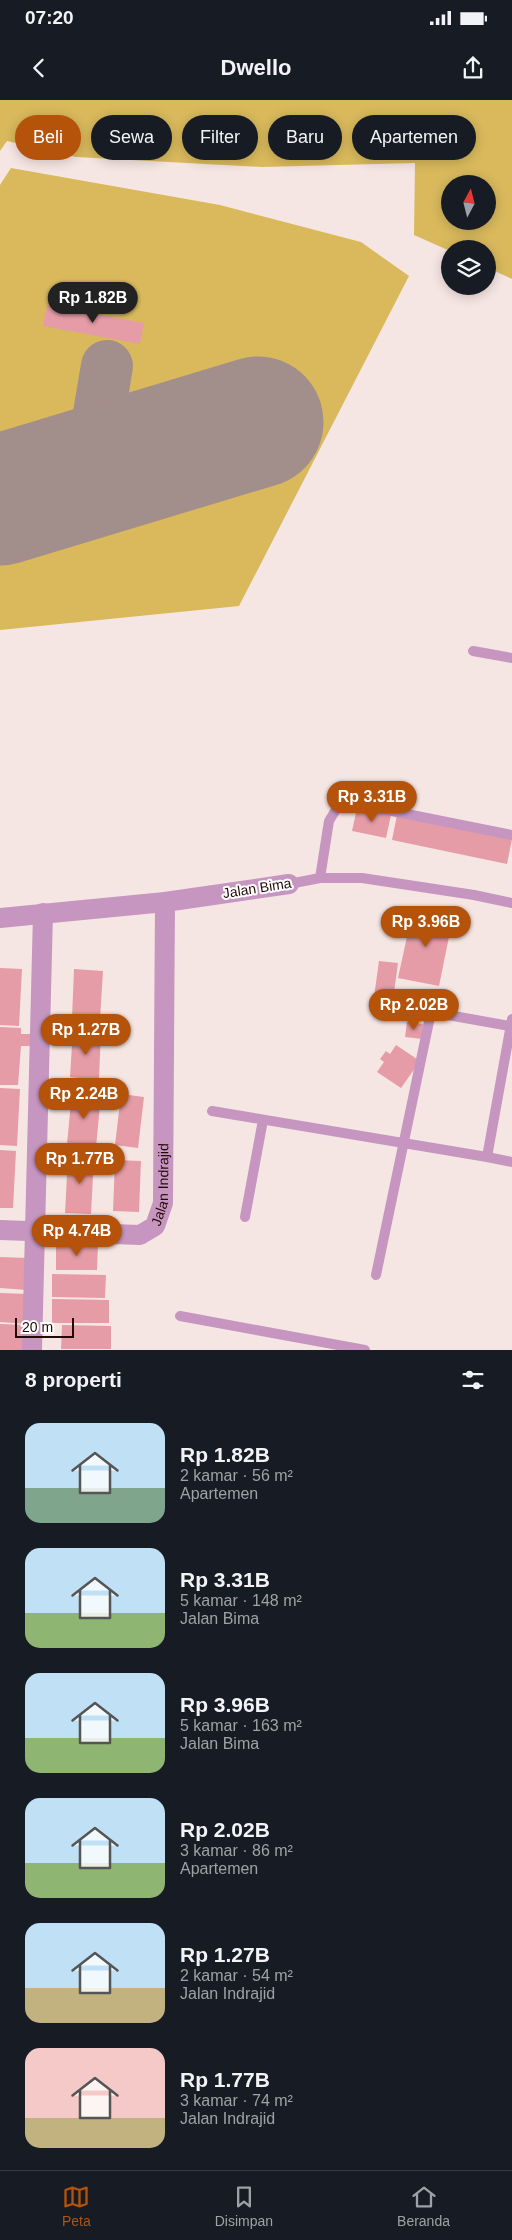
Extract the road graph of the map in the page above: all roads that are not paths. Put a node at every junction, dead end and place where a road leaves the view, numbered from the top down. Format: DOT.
graph roads {
  1 [pos="473,651"];
  2 [pos="512,658"];
  3 [pos="512,835"];
  4 [pos="320,878"];
  5 [pos="289,884"];
  6 [pos="165,902"];
  7 [pos="512,903"];
  8 [pos="43,913"];
  9 [pos="0,918"];
  10 [pos="401,1003"];
  11 [pos="431,1012"];
  12 [pos="511,1023"];
  13 [pos="212,1111"];
  14 [pos="263,1120"];
  15 [pos="405,1144"];
  16 [pos="487,1157"];
  17 [pos="512,1162"];
  18 [pos="245,1217"];
  19 [pos="0,1230"];
  20 [pos="36,1230"];
  21 [pos="376,1275"];
  22 [pos="180,1316"];
  23 [pos="32,1350"];
  24 [pos="365,1350"];
  1 -- 2 [label="lane"];
  3 -- 4 [label="lane"];
  4 -- 5 [label="lane, Jalan Bima"];
  4 -- 7 [label="lane, Jalan Bima"];
  5 -- 6 [label="street, Jalan Bima"];
  6 -- 8 [label="street, Jalan Bima"];
  6 -- 20 [label="street, Jalan Indrajid"];
  8 -- 9 [label="street, Jalan Bima"];
  8 -- 20 [label="street"];
  10 -- 11 [label="lane"];
  11 -- 12 [label="lane"];
  11 -- 15 [label="lane"];
  12 -- 16 [label="lane"];
  13 -- 14 [label="lane"];
  14 -- 15 [label="lane"];
  14 -- 18 [label="lane"];
  15 -- 16 [label="lane"];
  15 -- 21 [label="lane"];
  16 -- 17 [label="lane"];
  19 -- 20 [label="street, Jalan Indrajid"];
  20 -- 23 [label="street"];
  22 -- 24 [label="lane"];
}
